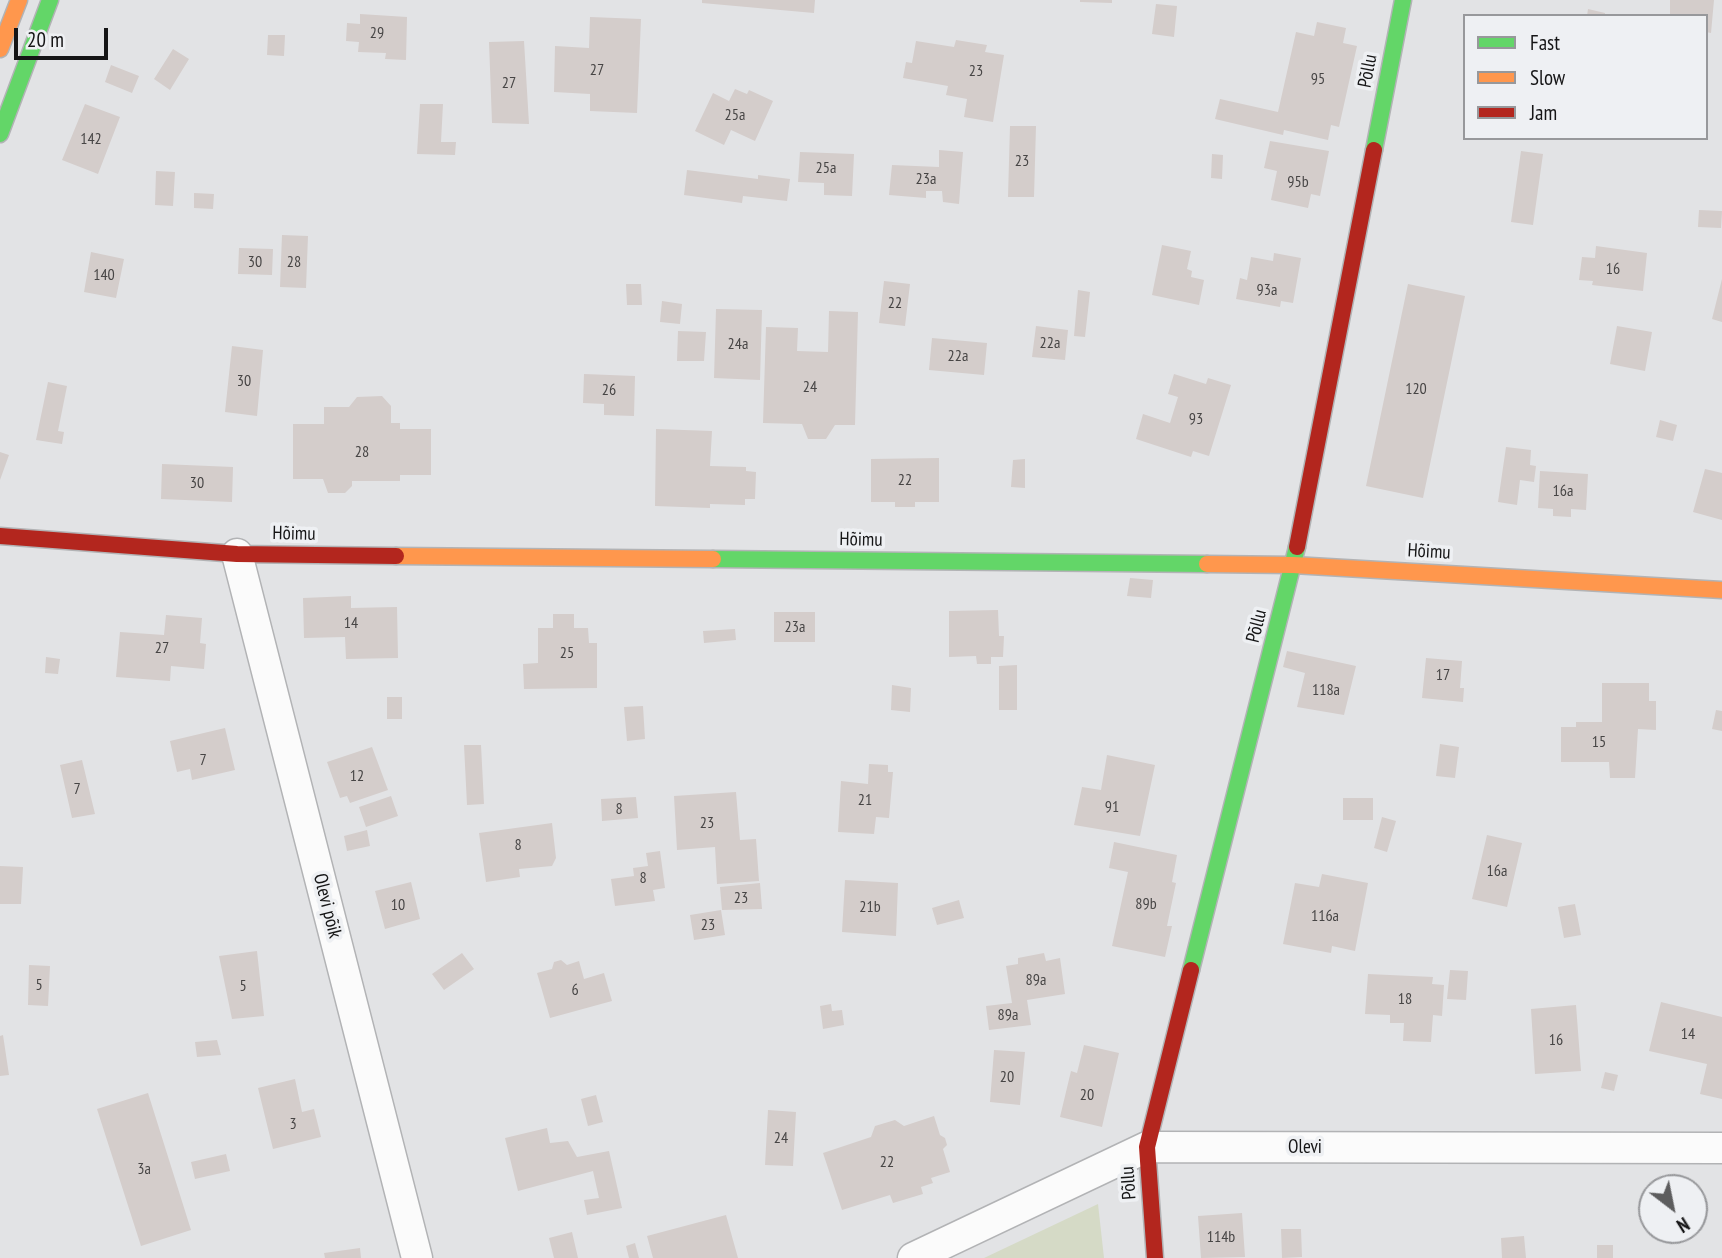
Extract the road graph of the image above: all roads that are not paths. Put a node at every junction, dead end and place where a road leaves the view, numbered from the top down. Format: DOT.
graph roads {
  1 [pos="19,0"];
  2 [pos="50,0"];
  3 [pos="1404,0"];
  4 [pos="0,49"];
  5 [pos="0,134"];
  6 [pos="0,536"];
  7 [pos="237,554"];
  8 [pos="1293,565"];
  9 [pos="1722,590"];
  10 [pos="1147,1147"];
  11 [pos="1722,1148"];
  12 [pos="417,1258"];
  13 [pos="913,1258"];
  14 [pos="1155,1258"];
  1 -- 4 [label="main road"];
  2 -- 5 [label="main road"];
  3 -- 8 [label="main road, Põllu"];
  6 -- 7 [label="main road, Hõimu"];
  7 -- 8 [label="main road, Hõimu"];
  7 -- 12 [label="street, Olevi põik"];
  8 -- 9 [label="main road, Hõimu"];
  8 -- 10 [label="main road, Põllu"];
  10 -- 11 [label="street, Olevi"];
  10 -- 13 [label="street, Olevi"];
  10 -- 14 [label="main road, Põllu"];
}
